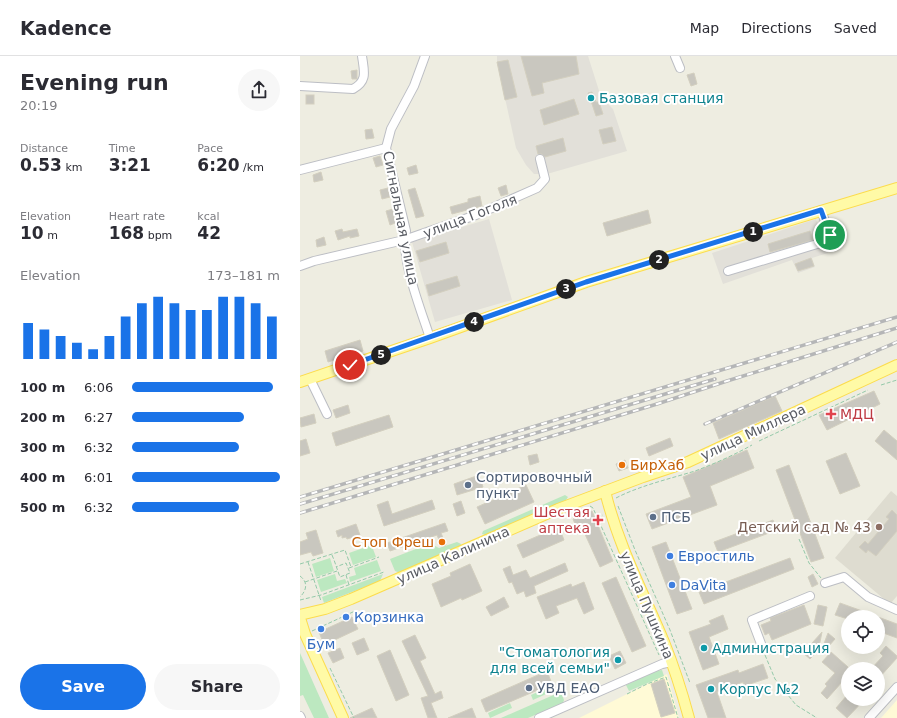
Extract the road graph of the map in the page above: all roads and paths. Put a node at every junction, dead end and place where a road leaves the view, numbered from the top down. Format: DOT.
graph roads {
  1 [pos="362,56"];
  2 [pos="425,56"];
  3 [pos="675,56"];
  4 [pos="680,68"];
  5 [pos="300,86"];
  6 [pos="386,148"];
  7 [pos="540,159"];
  8 [pos="300,170"];
  9 [pos="897,188"];
  10 [pos="821,210"];
  11 [pos="404,240"];
  12 [pos="300,266"];
  13 [pos="728,271"];
  14 [pos="430,338"];
  15 [pos="897,365"];
  16 [pos="310,379"];
  17 [pos="897,380"];
  18 [pos="300,382"];
  19 [pos="881,385"];
  20 [pos="868,390"];
  21 [pos="327,414"];
  22 [pos="759,441"];
  23 [pos="752,445"];
  24 [pos="605,491"];
  25 [pos="588,505"];
  26 [pos="603,515"];
  27 [pos="597,517"];
  28 [pos="799,538"];
  29 [pos="332,554"];
  30 [pos="379,557"];
  31 [pos="308,562"];
  32 [pos="300,564"];
  33 [pos="336,567"];
  34 [pos="351,567"];
  35 [pos="348,568"];
  36 [pos="338,570"];
  37 [pos="384,572"];
  38 [pos="346,574"];
  39 [pos="300,576"];
  40 [pos="314,579"];
  41 [pos="305,582"];
  42 [pos="825,583"];
  43 [pos="349,585"];
  44 [pos="319,596"];
  45 [pos="810,596"];
  46 [pos="300,597"];
  47 [pos="300,600"];
  48 [pos="322,604"];
  49 [pos="897,610"];
  50 [pos="355,611"];
  51 [pos="329,618"];
  52 [pos="300,620"];
  53 [pos="331,622"];
  54 [pos="309,632"];
  55 [pos="763,649"];
  56 [pos="659,655"];
  57 [pos="672,662"];
  58 [pos="329,666"];
  59 [pos="690,683"];
  60 [pos="897,687"];
  61 [pos="627,694"];
  62 [pos="343,718"];
  63 [pos="354,718"];
  64 [pos="539,718"];
  65 [pos="678,718"];
  66 [pos="689,718"];
  67 [pos="817,718"];
  68 [pos="869,718"];
  1 -- 5 [label="street"];
  2 -- 6 [label="street, Сигнальная улица"];
  3 -- 4 [label="street"];
  6 -- 8 [label="street"];
  6 -- 11 [label="street, Сигнальная улица"];
  7 -- 11 [label="street, улица Гоголя"];
  9 -- 10 [label="main road"];
  10 -- 13 [label="street"];
  10 -- 14 [label="main road"];
  11 -- 12 [label="street, улица Гоголя"];
  11 -- 14 [label="street, Сигнальная улица"];
  14 -- 16 [label="main road"];
  15 -- 24 [label="main road, улица Миллера"];
  16 -- 18 [label="main road"];
  16 -- 21 [label="street"];
  17 -- 19 [label="path"];
  20 -- 22 [label="path"];
  23 -- 59 [label="path"];
  24 -- 52 [label="main road, улица Калинина"];
  24 -- 57 [label="main road, улица Пушкина"];
  25 -- 27 [label="path"];
  26 -- 27 [label="path"];
  27 -- 56 [label="path"];
  28 -- 42 [label="path"];
  29 -- 31 [label="path"];
  29 -- 33 [label="path"];
  29 -- 34 [label="path"];
  30 -- 34 [label="path"];
  31 -- 32 [label="path"];
  31 -- 40 [label="path"];
  33 -- 35 [label="path"];
  33 -- 36 [label="path"];
  34 -- 35 [label="path"];
  35 -- 38 [label="path"];
  36 -- 38 [label="path"];
  36 -- 40 [label="path"];
  37 -- 43 [label="path"];
  38 -- 43 [label="path"];
  39 -- 41 [label="path"];
  40 -- 41 [label="path"];
  40 -- 44 [label="path"];
  41 -- 46 [label="path"];
  42 -- 49 [label="street"];
  43 -- 44 [label="path"];
  44 -- 47 [label="path"];
  44 -- 48 [label="path"];
  45 -- 55 [label="street"];
  50 -- 53 [label="path"];
  51 -- 53 [label="path"];
  52 -- 62 [label="main road"];
  53 -- 54 [label="path"];
  55 -- 67 [label="path"];
  57 -- 64 [label="street"];
  57 -- 66 [label="main road, улица Пушкина"];
  58 -- 63 [label="path"];
  60 -- 68 [label="street"];
  61 -- 65 [label="path"];
}
